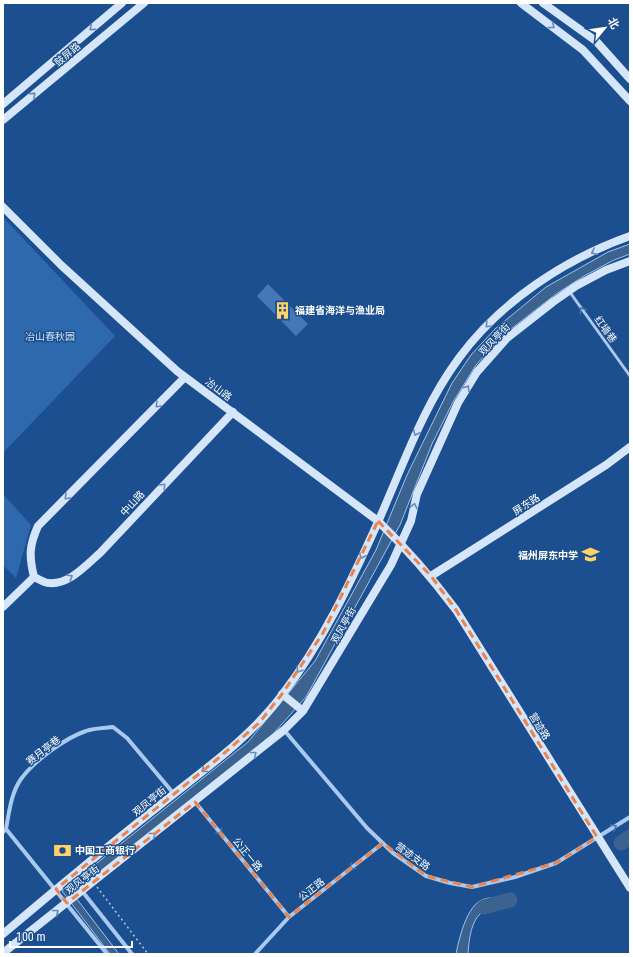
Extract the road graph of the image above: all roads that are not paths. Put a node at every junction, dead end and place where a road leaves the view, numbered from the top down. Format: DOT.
graph roads {
  1 [pos="122,3"];
  2 [pos="144,3"];
  3 [pos="521,3"];
  4 [pos="544,3"];
  5 [pos="606,53"];
  6 [pos="595,63"];
  7 [pos="630,79"];
  8 [pos="630,100"];
  9 [pos="3,104"];
  10 [pos="3,120"];
  11 [pos="3,207"];
  12 [pos="630,236"];
  13 [pos="630,261"];
  14 [pos="568,291"];
  15 [pos="630,376"];
  16 [pos="186,377"];
  17 [pos="232,412"];
  18 [pos="630,447"];
  19 [pos="378,521"];
  20 [pos="401,543"];
  21 [pos="431,576"];
  22 [pos="34,577"];
  23 [pos="3,607"];
  24 [pos="282,694"];
  25 [pos="303,711"];
  26 [pos="284,730"];
  27 [pos="174,794"];
  28 [pos="195,802"];
  29 [pos="630,817"];
  30 [pos="4,830"];
  31 [pos="598,837"];
  32 [pos="383,843"];
  33 [pos="630,888"];
  34 [pos="56,889"];
  35 [pos="82,891"];
  36 [pos="67,903"];
  37 [pos="289,917"];
  38 [pos="3,934"];
  39 [pos="3,953"];
  40 [pos="107,954"];
  41 [pos="132,954"];
  42 [pos="255,954"];
  1 -- 9 [label="street, 鼓屏路, one-way"];
  10 -- 2 [label="street, 鼓屏路, one-way"];
  3 -- 6 [label="street, one-way"];
  4 -- 5 [label="street"];
  5 -- 6 [label="street"];
  5 -- 7 [label="street"];
  6 -- 8 [label="street"];
  11 -- 16 [label="street, 冶山路"];
  12 -- 19 [label="street, 观风亭街, one-way"];
  13 -- 14 [label="street, 观风亭街"];
  15 -- 14 [label="lane, 红墙巷, one-way"];
  20 -- 14 [label="street, 观风亭街, one-way"];
  16 -- 17 [label="street, 冶山路"];
  16 -- 22 [label="street, one-way"];
  17 -- 19 [label="street, 冶山路"];
  22 -- 17 [label="street, 中山路, one-way"];
  18 -- 21 [label="street, 屏东路"];
  19 -- 20 [label="street, 冶山路"];
  19 -- 24 [label="street, 观风亭街, one-way"];
  20 -- 21 [label="street, 冶山路"];
  20 -- 25 [label="street, 观风亭街"];
  21 -- 31 [label="street, 营迹路"];
  22 -- 23 [label="street"];
  24 -- 25 [label="street"];
  24 -- 27 [label="street, 观凤亭街, one-way"];
  25 -- 26 [label="street, 观风亭街"];
  28 -- 26 [label="street, 观风亭街, one-way"];
  26 -- 32 [label="street, 营迹支路"];
  27 -- 30 [label="street, 赛月亭巷"];
  27 -- 34 [label="street, 观凤亭街"];
  35 -- 28 [label="street, 观风亭街, one-way"];
  28 -- 37 [label="street, 公正一路, one-way"];
  31 -- 29 [label="street, 营迹支路, one-way"];
  30 -- 34 [label="street"];
  31 -- 32 [label="street, 营迹支路"];
  31 -- 33 [label="street, 营迹路"];
  32 -- 37 [label="street, 公正路, one-way"];
  34 -- 36 [label="street"];
  34 -- 38 [label="street, 观凤亭街"];
  35 -- 36 [label="street, 观风亭街"];
  35 -- 41 [label="street"];
  39 -- 36 [label="street, 观风亭街, one-way"];
  36 -- 40 [label="street"];
  37 -- 42 [label="street, 公正路"];
}
